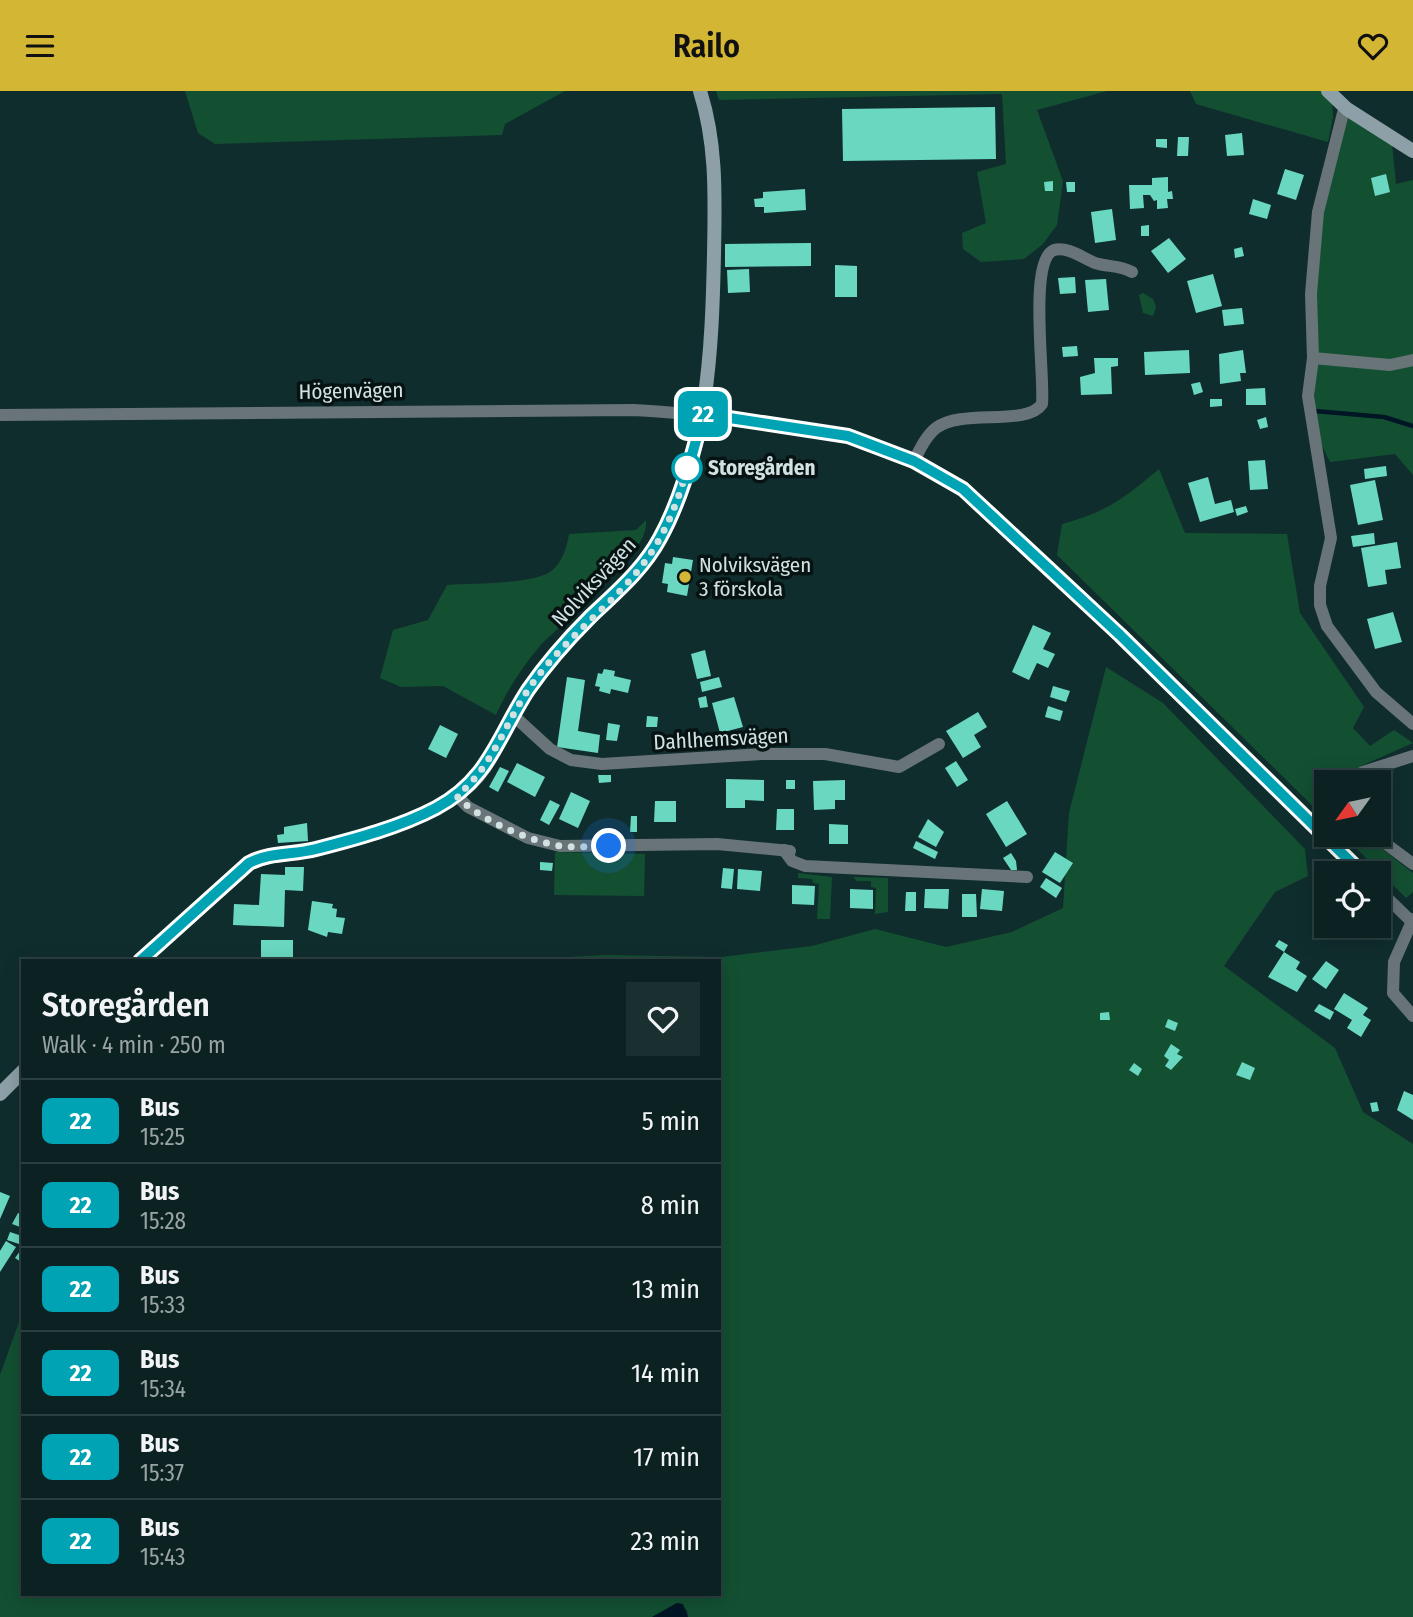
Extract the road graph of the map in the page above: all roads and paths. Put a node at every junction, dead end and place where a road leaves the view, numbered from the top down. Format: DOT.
graph roads {
  1 [pos="700,91"];
  2 [pos="1328,91"];
  3 [pos="1347,109"];
  4 [pos="1413,151"];
  5 [pos="1132,272"];
  6 [pos="1313,358"];
  7 [pos="1413,360"];
  8 [pos="703,414"];
  9 [pos="0,415"];
  10 [pos="914,461"];
  11 [pos="515,717"];
  12 [pos="1413,724"];
  13 [pos="939,744"];
  14 [pos="1413,756"];
  15 [pos="1369,770"];
  16 [pos="457,796"];
  17 [pos="1390,847"];
  18 [pos="1350,861"];
  19 [pos="1413,864"];
  20 [pos="1027,877"];
  21 [pos="1391,901"];
  22 [pos="1412,921"];
  23 [pos="142,959"];
  24 [pos="1413,1016"];
  25 [pos="21,1073"];
  26 [pos="0,1094"];
  1 -- 8 [label="street, Nolviksvägen"];
  2 -- 3 [label="street"];
  3 -- 4 [label="street"];
  3 -- 6 [label="street"];
  5 -- 10 [label="street"];
  6 -- 7 [label="street"];
  6 -- 12 [label="street"];
  8 -- 9 [label="street, Högenvägen"];
  8 -- 10 [label="street, Högenvägen"];
  8 -- 11 [label="street, Nolviksvägen"];
  10 -- 18 [label="street, Högenvägen"];
  11 -- 13 [label="street, Dahlhemsvägen"];
  11 -- 16 [label="street, Nolviksvägen"];
  14 -- 15 [label="street"];
  16 -- 20 [label="street"];
  16 -- 23 [label="street, Nolviksvägen"];
  17 -- 19 [label="street"];
  21 -- 22 [label="street"];
  22 -- 24 [label="street"];
  25 -- 26 [label="street"];
}
